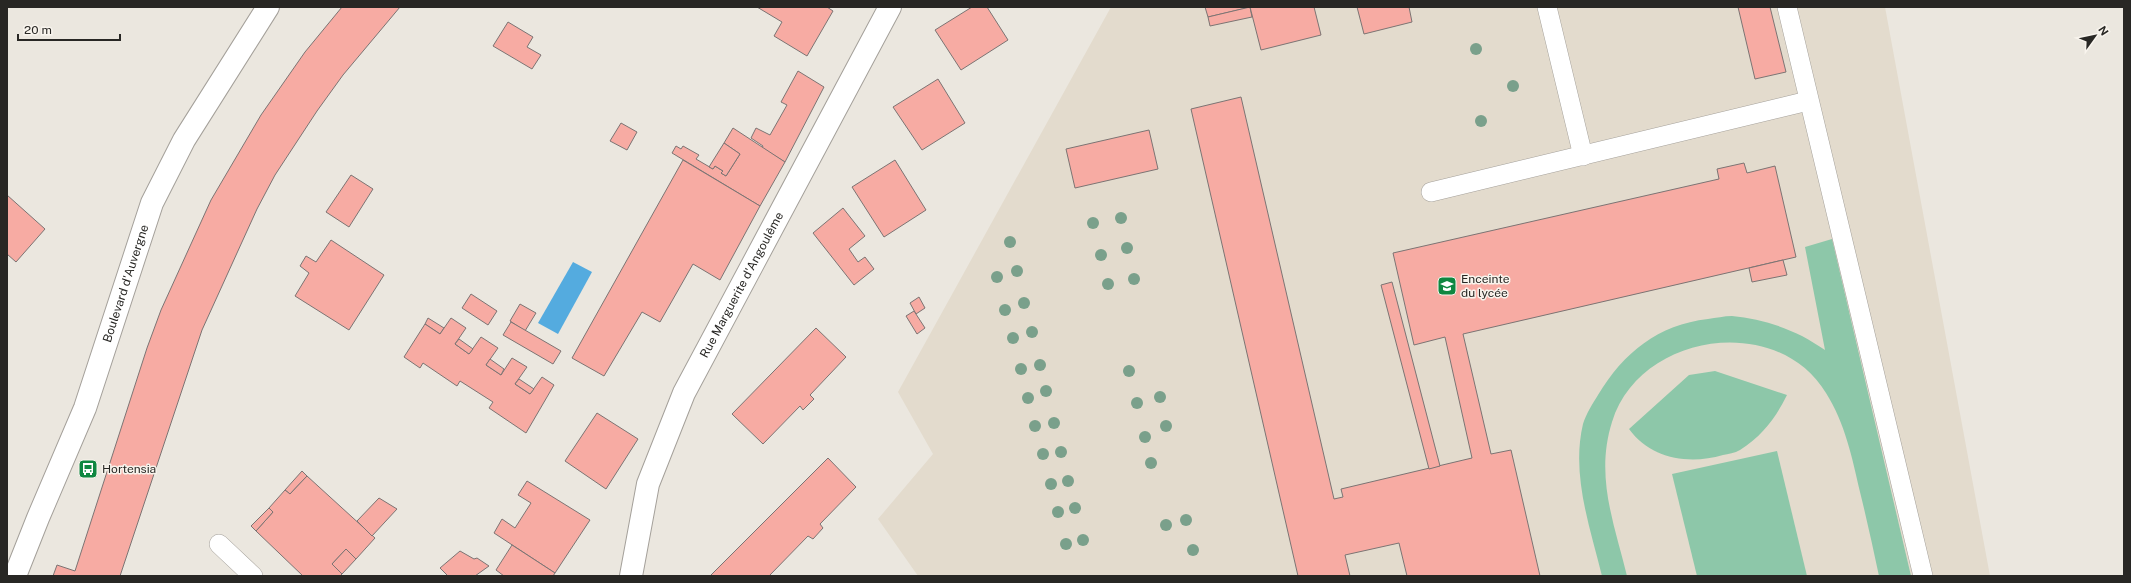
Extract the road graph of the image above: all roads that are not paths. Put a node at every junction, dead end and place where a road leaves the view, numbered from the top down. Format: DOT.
graph roads {
  1 [pos="268,7"];
  2 [pos="890,7"];
  3 [pos="1547,7"];
  4 [pos="1787,7"];
  5 [pos="1808,101"];
  6 [pos="1582,156"];
  7 [pos="1431,192"];
  8 [pos="219,544"];
  9 [pos="15,576"];
  10 [pos="253,576"];
  11 [pos="631,576"];
  12 [pos="1923,576"];
  1 -- 9 [label="street, Boulevard d'Auvergne"];
  2 -- 11 [label="street, Rue Marguerite d'Angoulême"];
  3 -- 6 [label="lane"];
  4 -- 5 [label="lane"];
  5 -- 6 [label="lane"];
  5 -- 12 [label="lane"];
  6 -- 7 [label="lane"];
  8 -- 10 [label="lane"];
}
